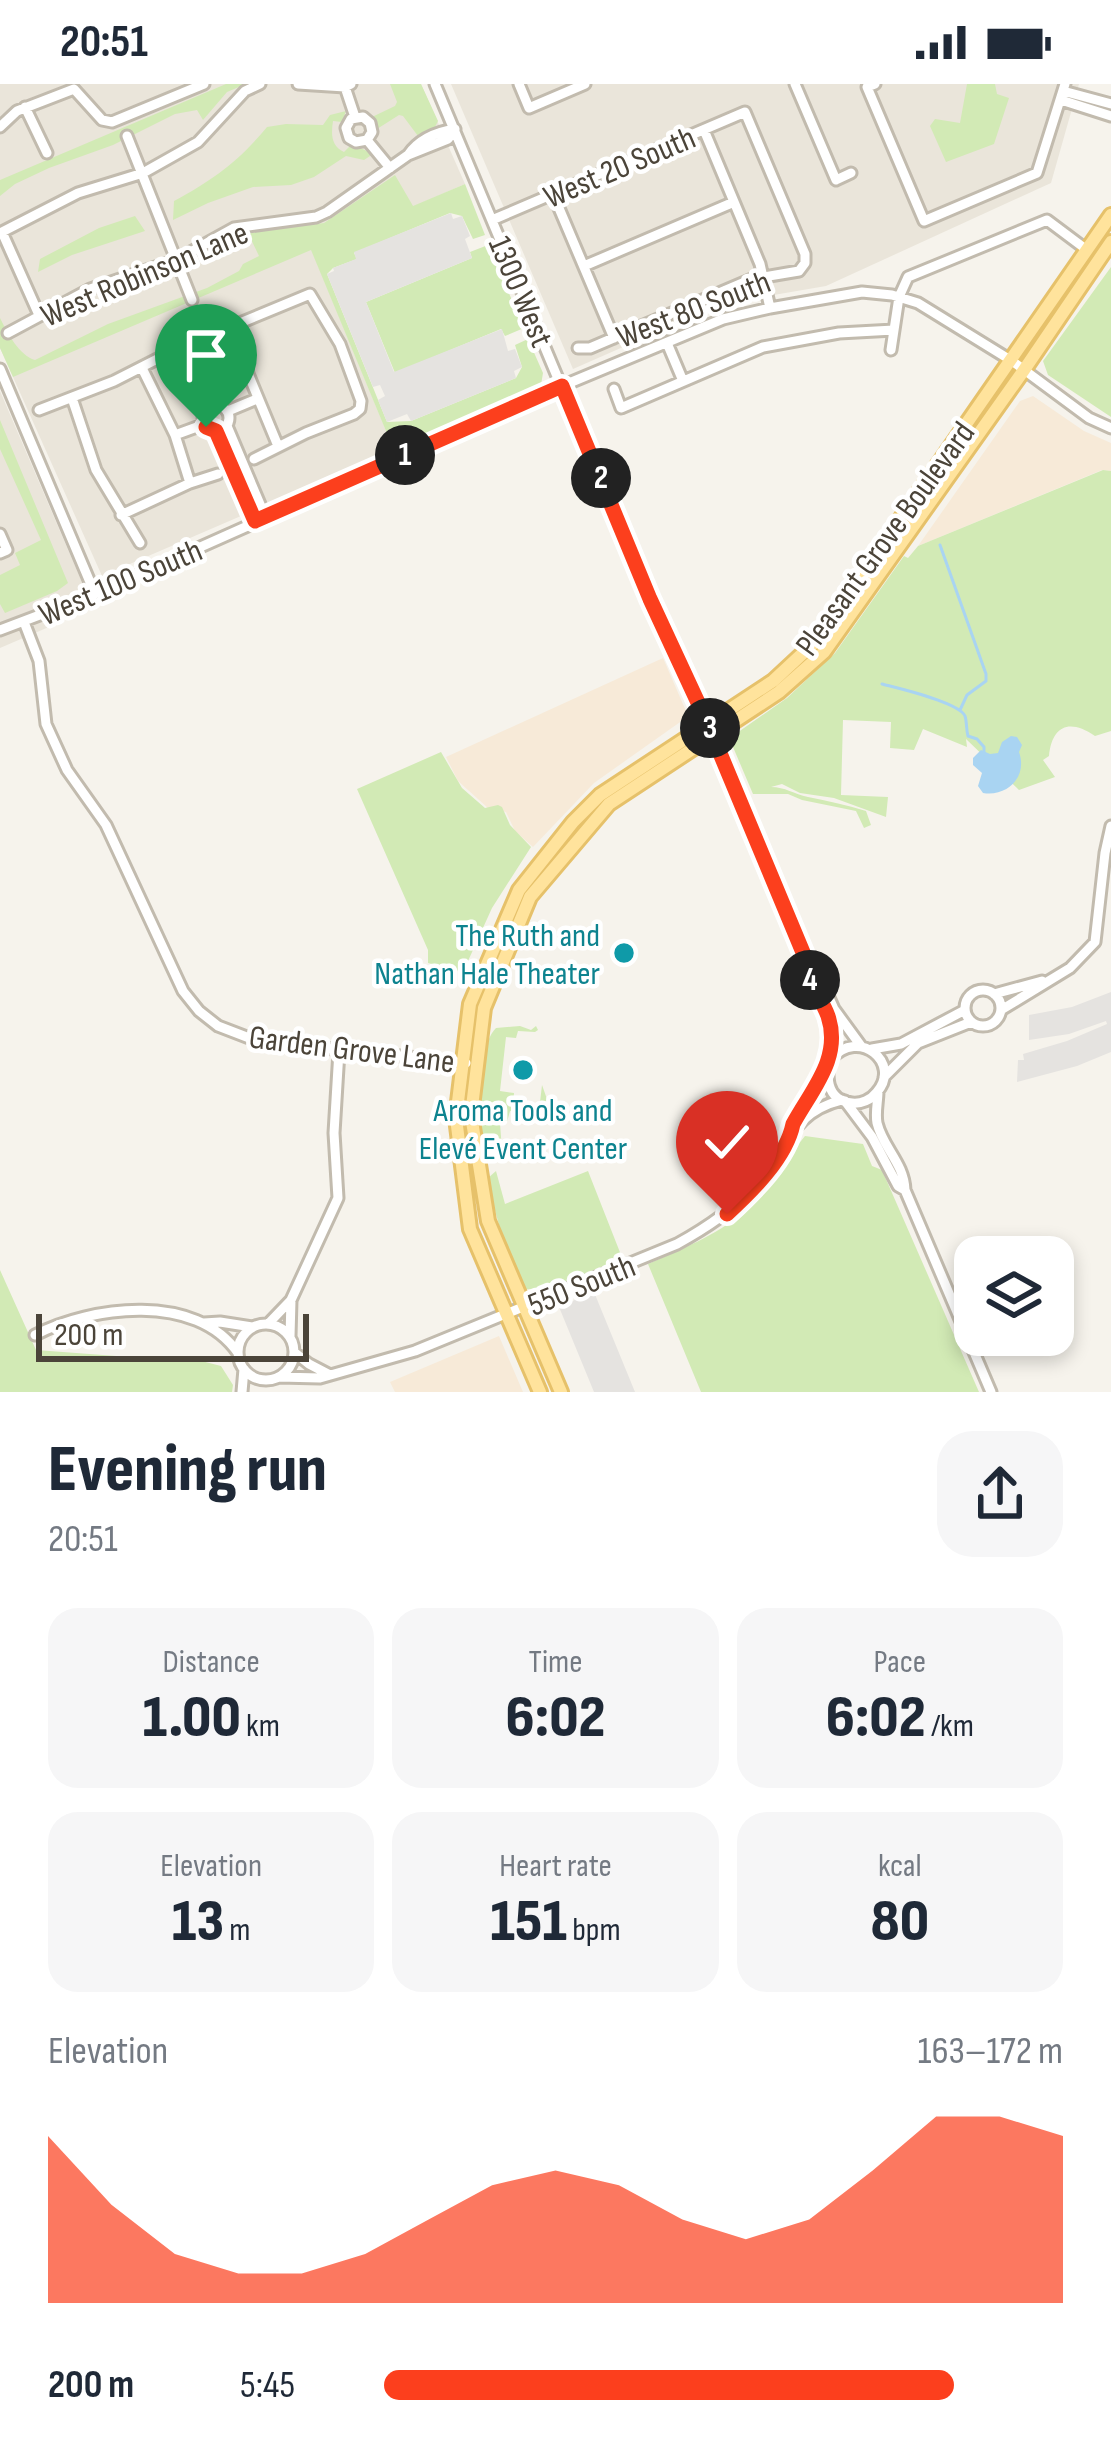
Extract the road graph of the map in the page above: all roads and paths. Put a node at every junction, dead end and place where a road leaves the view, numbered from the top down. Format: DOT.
graph roads {
  1 [pos="205,84"];
  2 [pos="260,84"];
  3 [pos="298,84"];
  4 [pos="435,84"];
  5 [pos="518,84"];
  6 [pos="585,84"];
  7 [pos="795,84"];
  8 [pos="875,84"];
  9 [pos="348,85"];
  10 [pos="74,87"];
  11 [pos="1063,92"];
  12 [pos="1111,104"];
  13 [pos="26,107"];
  14 [pos="1111,116"];
  15 [pos="355,117"];
  16 [pos="0,128"];
  17 [pos="455,129"];
  18 [pos="704,130"];
  19 [pos="128,136"];
  20 [pos="367,140"];
  21 [pos="47,153"];
  22 [pos="390,168"];
  23 [pos="143,172"];
  24 [pos="851,173"];
  25 [pos="553,194"];
  26 [pos="734,202"];
  27 [pos="1111,215"];
  28 [pos="492,220"];
  29 [pos="2,232"];
  30 [pos="1111,242"];
  31 [pos="1088,250"];
  32 [pos="176,260"];
  33 [pos="805,263"];
  34 [pos="584,266"];
  35 [pos="765,277"];
  36 [pos="899,297"];
  37 [pos="192,300"];
  38 [pos="770,308"];
  39 [pos="39,315"];
  40 [pos="230,330"];
  41 [pos="894,330"];
  42 [pos="8,333"];
  43 [pos="614,338"];
  44 [pos="201,339"];
  45 [pos="667,343"];
  46 [pos="578,348"];
  47 [pos="891,350"];
  48 [pos="171,352"];
  49 [pos="1018,366"];
  50 [pos="142,368"];
  51 [pos="0,370"];
  52 [pos="683,381"];
  53 [pos="562,386"];
  54 [pos="614,389"];
  55 [pos="72,398"];
  56 [pos="257,399"];
  57 [pos="39,410"];
  58 [pos="228,411"];
  59 [pos="205,424"];
  60 [pos="1111,428"];
  61 [pos="221,429"];
  62 [pos="175,435"];
  63 [pos="278,446"];
  64 [pos="254,459"];
  65 [pos="218,474"];
  66 [pos="190,483"];
  67 [pos="121,514"];
  68 [pos="260,519"];
  69 [pos="0,534"];
  70 [pos="140,543"];
  71 [pos="3,552"];
  72 [pos="95,594"];
  73 [pos="24,622"];
  74 [pos="0,630"];
  75 [pos="710,728"];
  76 [pos="1111,826"];
  77 [pos="807,962"];
  78 [pos="1053,978"];
  79 [pos="994,994"];
  80 [pos="965,1010"];
  81 [pos="1001,1010"];
  82 [pos="971,1022"];
  83 [pos="866,1048"];
  84 [pos="339,1051"];
  85 [pos="469,1063"];
  86 [pos="829,1063"];
  87 [pos="884,1077"];
  88 [pos="878,1091"];
  89 [pos="843,1100"];
  90 [pos="793,1131"];
  91 [pos="905,1190"];
  92 [pos="291,1300"];
  93 [pos="525,1307"];
  94 [pos="508,1314"];
  95 [pos="204,1323"];
  96 [pos="268,1324"];
  97 [pos="253,1327"];
  98 [pos="35,1335"];
  99 [pos="290,1337"];
  100 [pos="238,1352"];
  101 [pos="294,1352"];
  102 [pos="244,1369"];
  103 [pos="329,1375"];
  104 [pos="280,1377"];
  105 [pos="263,1380"];
  106 [pos="246,1392"];
  107 [pos="540,1392"];
  108 [pos="561,1392"];
  109 [pos="991,1392"];
  1 -- 10 [label="street"];
  2 -- 23 [label="street"];
  3 -- 9 [label="street"];
  4 -- 17 [label="street, 1300 West"];
  5 -- 6 [label="street"];
  7 -- 24 [label="street"];
  8 -- 11 [label="street"];
  9 -- 15 [label="street"];
  10 -- 13 [label="street"];
  11 -- 12 [label="street"];
  11 -- 14 [label="street"];
  13 -- 16 [label="street"];
  13 -- 21 [label="street"];
  15 -- 20 [label="street"];
  15 -- 20 [label="street"];
  17 -- 22 [label="street, West Robinson Lane"];
  17 -- 28 [label="street, 1300 West"];
  18 -- 25 [label="street, West 20 South"];
  18 -- 26 [label="street"];
  18 -- 33 [label="street, West 20 South"];
  19 -- 23 [label="street"];
  20 -- 22 [label="street"];
  22 -- 32 [label="street, West Robinson Lane"];
  23 -- 29 [label="street"];
  23 -- 32 [label="street"];
  25 -- 28 [label="street, West 20 South"];
  25 -- 34 [label="street"];
  26 -- 34 [label="street"];
  26 -- 35 [label="street"];
  27 -- 31 [label="main road, Pleasant Grove Boulevard"];
  28 -- 53 [label="street, 1300 West"];
  29 -- 39 [label="street"];
  30 -- 49 [label="main road, Pleasant Grove Boulevard"];
  31 -- 36 [label="street"];
  31 -- 49 [label="main road, Pleasant Grove Boulevard"];
  32 -- 37 [label="street"];
  32 -- 39 [label="street, West Robinson Lane"];
  33 -- 35 [label="street, West 80 South"];
  34 -- 43 [label="street"];
  35 -- 38 [label="street"];
  35 -- 43 [label="street, West 80 South"];
  36 -- 38 [label="street, West 100 South"];
  36 -- 41 [label="street"];
  36 -- 49 [label="street"];
  38 -- 45 [label="street, West 100 South"];
  39 -- 42 [label="street, West Robinson Lane"];
  40 -- 44 [label="street"];
  40 -- 56 [label="street"];
  40 -- 63 [label="street"];
  41 -- 47 [label="street"];
  41 -- 52 [label="street"];
  43 -- 46 [label="street, West 80 South"];
  45 -- 52 [label="street"];
  45 -- 53 [label="street, West 100 South"];
  48 -- 50 [label="street"];
  49 -- 60 [label="street"];
  49 -- 75 [label="main road, Pleasant Grove Boulevard"];
  50 -- 55 [label="street"];
  50 -- 62 [label="street"];
  51 -- 72 [label="street"];
  52 -- 54 [label="street"];
  53 -- 68 [label="street, West 100 South"];
  53 -- 75 [label="street, 1300 West"];
  55 -- 57 [label="street"];
  55 -- 67 [label="street"];
  56 -- 58 [label="street"];
  56 -- 63 [label="street"];
  58 -- 59 [label="street"];
  58 -- 61 [label="street"];
  59 -- 61 [label="street"];
  59 -- 62 [label="street"];
  61 -- 68 [label="street"];
  62 -- 66 [label="street"];
  63 -- 64 [label="street"];
  65 -- 66 [label="street"];
  66 -- 67 [label="street"];
  67 -- 70 [label="street"];
  68 -- 72 [label="street, West 100 South"];
  69 -- 71 [label="street"];
  72 -- 73 [label="street, West 100 South"];
  73 -- 74 [label="street, West 100 South"];
  73 -- 84 [label="street, Garden Grove Lane"];
  75 -- 77 [label="street, 1300 West"];
  75 -- 85 [label="main road, Pleasant Grove Boulevard"];
  76 -- 78 [label="street"];
  77 -- 83 [label="street"];
  77 -- 86 [label="street"];
  78 -- 79 [label="street"];
  78 -- 81 [label="street"];
  79 -- 80 [label="street"];
  79 -- 81 [label="street"];
  80 -- 82 [label="street"];
  80 -- 83 [label="street"];
  81 -- 82 [label="street"];
  82 -- 87 [label="street"];
  83 -- 86 [label="street"];
  83 -- 87 [label="street"];
  84 -- 85 [label="street, Garden Grove Lane"];
  84 -- 92 [label="street"];
  85 -- 93 [label="main road, Pleasant Grove Boulevard"];
  85 -- 94 [label="main road, Pleasant Grove Boulevard"];
  86 -- 89 [label="street"];
  86 -- 90 [label="street, 550 South"];
  87 -- 88 [label="street"];
  88 -- 89 [label="street"];
  88 -- 91 [label="street"];
  89 -- 90 [label="street"];
  89 -- 91 [label="street"];
  90 -- 93 [label="street, 550 South"];
  91 -- 109 [label="street"];
  92 -- 96 [label="street"];
  92 -- 99 [label="street"];
  93 -- 94 [label="street, 550 South"];
  93 -- 108 [label="main road, Pleasant Grove Boulevard"];
  94 -- 103 [label="street, 550 South"];
  94 -- 107 [label="main road, Pleasant Grove Boulevard"];
  95 -- 97 [label="street"];
  95 -- 98 [label="street"];
  95 -- 100 [label="street"];
  96 -- 97 [label="street"];
  96 -- 99 [label="street"];
  97 -- 100 [label="street"];
  99 -- 101 [label="street"];
  100 -- 102 [label="street"];
  101 -- 103 [label="street"];
  101 -- 104 [label="street"];
  102 -- 105 [label="street"];
  102 -- 106 [label="street"];
  103 -- 104 [label="street, 550 South"];
  104 -- 105 [label="street"];
  105 -- 106 [label="street"];
}
